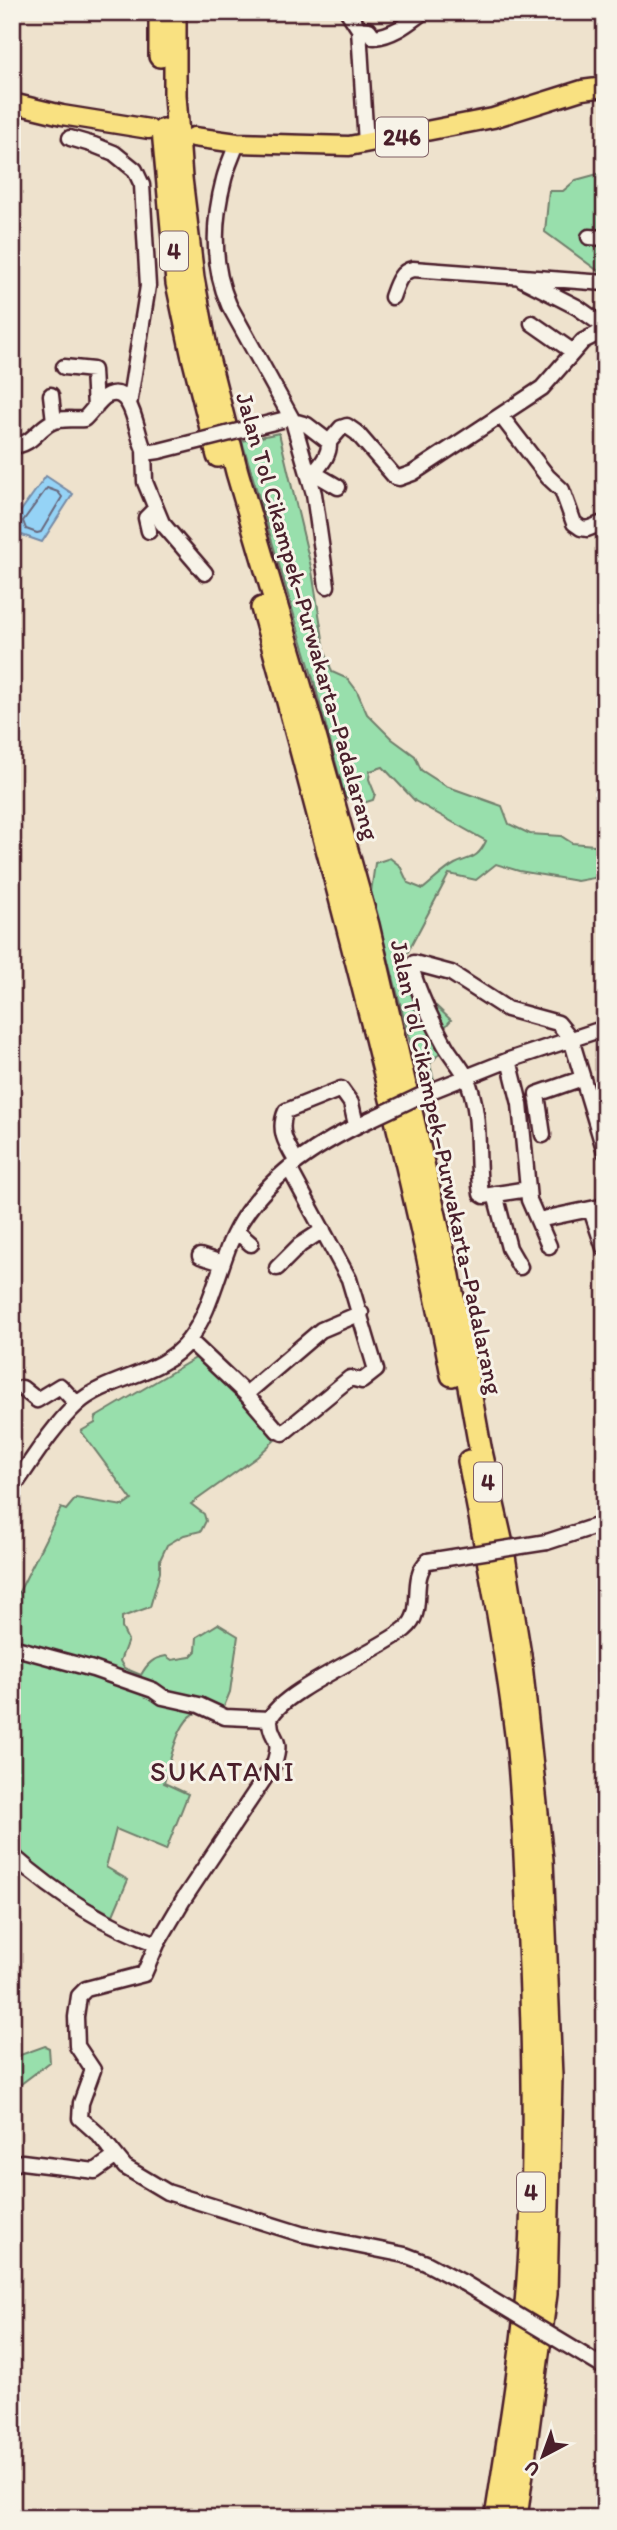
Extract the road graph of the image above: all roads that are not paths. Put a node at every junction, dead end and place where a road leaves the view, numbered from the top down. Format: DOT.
graph roads {
  1 [pos="160,12"];
  2 [pos="175,12"];
  3 [pos="348,12"];
  4 [pos="423,12"];
  5 [pos="359,29"];
  6 [pos="605,87"];
  7 [pos="12,103"];
  8 [pos="149,129"];
  9 [pos="194,137"];
  10 [pos="70,138"];
  11 [pos="237,143"];
  12 [pos="366,144"];
  13 [pos="589,236"];
  14 [pos="605,237"];
  15 [pos="520,277"];
  16 [pos="605,283"];
  17 [pos="392,297"];
  18 [pos="532,323"];
  19 [pos="605,327"];
  20 [pos="605,333"];
  21 [pos="572,351"];
  22 [pos="64,367"];
  23 [pos="51,395"];
  24 [pos="129,405"];
  25 [pos="95,408"];
  26 [pos="501,416"];
  27 [pos="288,420"];
  28 [pos="54,421"];
  29 [pos="329,442"];
  30 [pos="12,446"];
  31 [pos="152,450"];
  32 [pos="311,474"];
  33 [pos="338,487"];
  34 [pos="156,509"];
  35 [pos="605,522"];
  36 [pos="149,531"];
  37 [pos="205,573"];
  38 [pos="327,586"];
  39 [pos="605,1028"];
  40 [pos="571,1039"];
  41 [pos="509,1060"];
  42 [pos="466,1076"];
  43 [pos="583,1078"];
  44 [pos="356,1125"];
  45 [pos="542,1135"];
  46 [pos="605,1152"];
  47 [pos="293,1165"];
  48 [pos="528,1189"];
  49 [pos="495,1194"];
  50 [pos="598,1208"];
  51 [pos="538,1220"];
  52 [pos="323,1230"];
  53 [pos="236,1231"];
  54 [pos="251,1244"];
  55 [pos="549,1246"];
  56 [pos="604,1248"];
  57 [pos="200,1255"];
  58 [pos="222,1263"];
  59 [pos="520,1267"];
  60 [pos="277,1268"];
  61 [pos="361,1313"];
  62 [pos="189,1340"];
  63 [pos="22,1388"];
  64 [pos="246,1394"];
  65 [pos="77,1404"];
  66 [pos="12,1489"];
  67 [pos="605,1523"];
  68 [pos="12,1647"];
  69 [pos="270,1718"];
  70 [pos="12,1855"];
  71 [pos="157,1944"];
  72 [pos="115,2157"];
  73 [pos="12,2164"];
  74 [pos="605,2368"];
  75 [pos="496,2518"];
  76 [pos="516,2518"];
  1 -- 75 [label="highway, Jalan Tol Cikampek–Purwakarta–Padalarang / 4"];
  2 -- 76 [label="highway, Jalan Tol Cikampek–Purwakarta–Padalarang / 4"];
  3 -- 5 [label="street"];
  4 -- 5 [label="street"];
  5 -- 12 [label="street"];
  6 -- 12 [label="main road, 246"];
  7 -- 8 [label="main road"];
  9 -- 11 [label="main road, 246"];
  10 -- 24 [label="street"];
  11 -- 12 [label="main road, 246"];
  11 -- 27 [label="street"];
  13 -- 14 [label="street"];
  15 -- 16 [label="street"];
  15 -- 17 [label="street"];
  15 -- 19 [label="street"];
  18 -- 21 [label="street"];
  20 -- 21 [label="street"];
  21 -- 26 [label="street"];
  22 -- 25 [label="street"];
  23 -- 28 [label="street"];
  24 -- 25 [label="street"];
  24 -- 31 [label="street"];
  25 -- 28 [label="street"];
  26 -- 29 [label="street"];
  26 -- 35 [label="street"];
  27 -- 29 [label="street"];
  27 -- 31 [label="street, bridge"];
  27 -- 32 [label="street"];
  28 -- 30 [label="street"];
  29 -- 32 [label="street"];
  31 -- 34 [label="street"];
  32 -- 33 [label="street"];
  32 -- 38 [label="street"];
  34 -- 36 [label="street"];
  34 -- 37 [label="street"];
  39 -- 40 [label="street"];
  40 -- 41 [label="street"];
  40 -- 42 [label="street"];
  40 -- 43 [label="street"];
  41 -- 42 [label="street"];
  41 -- 48 [label="street"];
  42 -- 44 [label="street, bridge"];
  42 -- 49 [label="street"];
  43 -- 45 [label="street"];
  43 -- 46 [label="street"];
  44 -- 47 [label="street"];
  44 -- 47 [label="street"];
  47 -- 52 [label="street"];
  47 -- 53 [label="street"];
  48 -- 49 [label="street"];
  48 -- 51 [label="street"];
  49 -- 59 [label="street"];
  50 -- 51 [label="street"];
  50 -- 56 [label="street"];
  51 -- 55 [label="street"];
  52 -- 60 [label="street"];
  52 -- 61 [label="street"];
  53 -- 54 [label="street"];
  53 -- 58 [label="street"];
  57 -- 58 [label="street"];
  58 -- 62 [label="street"];
  61 -- 64 [label="street"];
  61 -- 64 [label="street"];
  62 -- 64 [label="street"];
  62 -- 65 [label="street"];
  63 -- 65 [label="street"];
  65 -- 66 [label="street"];
  67 -- 69 [label="street, bridge"];
  68 -- 69 [label="street"];
  69 -- 71 [label="street"];
  70 -- 71 [label="street"];
  71 -- 72 [label="street"];
  72 -- 73 [label="street"];
  72 -- 74 [label="street, bridge"];
}
